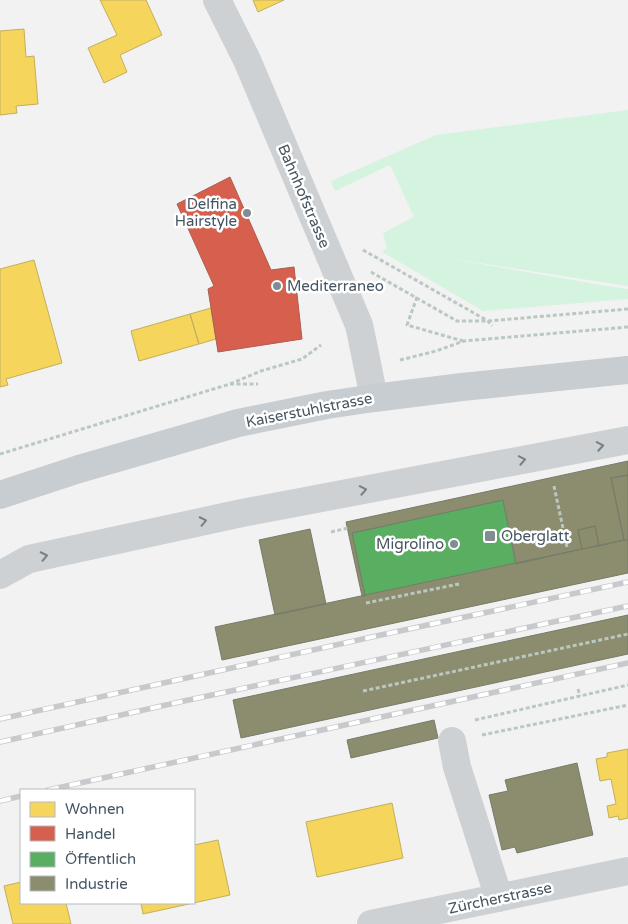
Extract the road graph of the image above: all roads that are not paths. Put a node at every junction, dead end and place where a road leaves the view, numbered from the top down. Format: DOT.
graph roads {
  1 [pos="217,0"];
  2 [pos="628,370"];
  3 [pos="374,398"];
  4 [pos="628,440"];
  5 [pos="0,495"];
  6 [pos="0,575"];
  7 [pos="452,741"];
  8 [pos="628,872"];
  9 [pos="499,898"];
  10 [pos="371,924"];
  1 -- 3 [label="street, Bahnhofstrasse"];
  2 -- 3 [label="main road, Kaiserstuhlstrasse"];
  3 -- 5 [label="main road, Kaiserstuhlstrasse"];
  6 -- 4 [label="street, one-way"];
  7 -- 9 [label="street"];
  8 -- 9 [label="street, Zürcherstrasse"];
  9 -- 10 [label="street, Zürcherstrasse"];
}
